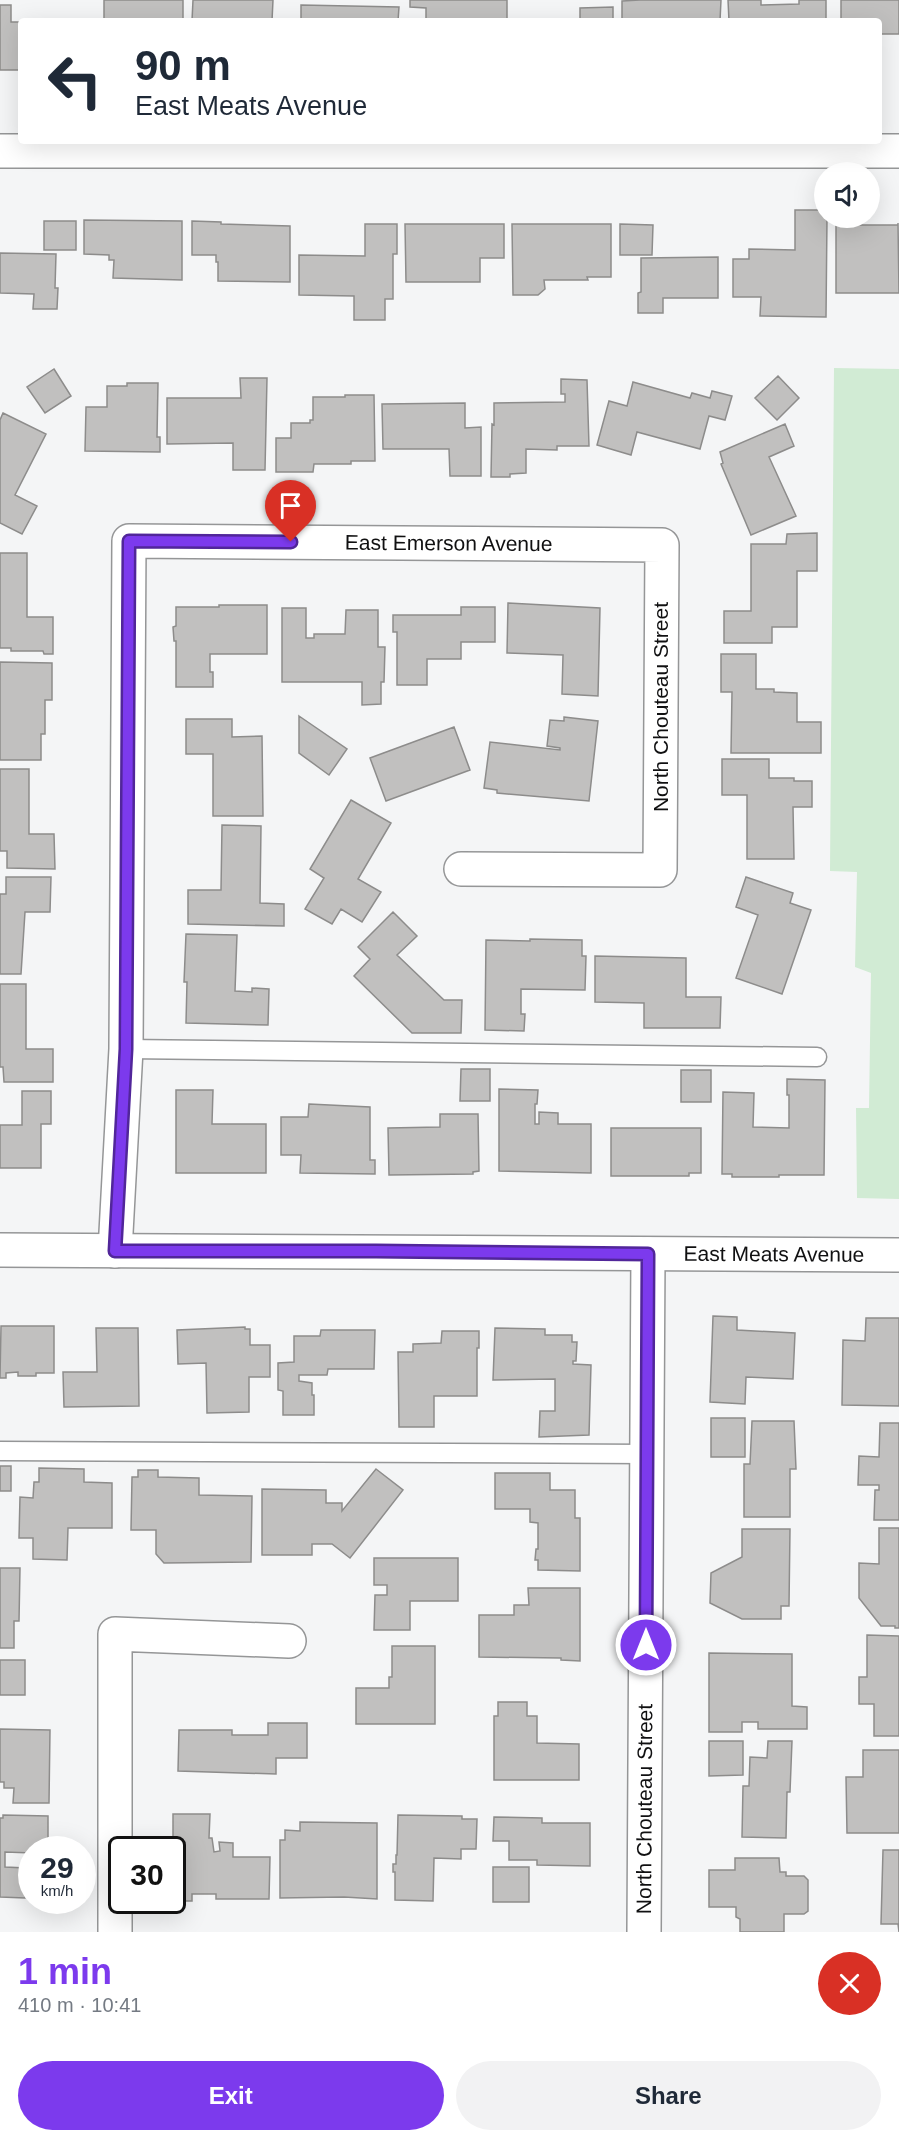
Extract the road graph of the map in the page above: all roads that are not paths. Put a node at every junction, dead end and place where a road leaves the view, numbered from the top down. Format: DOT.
graph roads {
  1 [pos="0,151"];
  2 [pos="899,151"];
  3 [pos="662,545"];
  4 [pos="461,869"];
  5 [pos="126,1049"];
  6 [pos="817,1057"];
  7 [pos="0,1250"];
  8 [pos="115,1251"];
  9 [pos="648,1254"];
  10 [pos="899,1256"];
  11 [pos="0,1451"];
  12 [pos="647,1454"];
  13 [pos="289,1641"];
  14 [pos="115,1932"];
  15 [pos="644,1932"];
  1 -- 2 [label="street"];
  3 -- 4 [label="street, North Chouteau Street"];
  3 -- 5 [label="street, East Emerson Avenue"];
  5 -- 6 [label="lane"];
  5 -- 8 [label="street"];
  7 -- 8 [label="street, East Meats Avenue"];
  8 -- 9 [label="street, East Meats Avenue"];
  9 -- 10 [label="street, East Meats Avenue"];
  9 -- 12 [label="street, North Chouteau Street"];
  11 -- 12 [label="lane"];
  12 -- 15 [label="street, North Chouteau Street"];
  13 -- 14 [label="street"];
}
